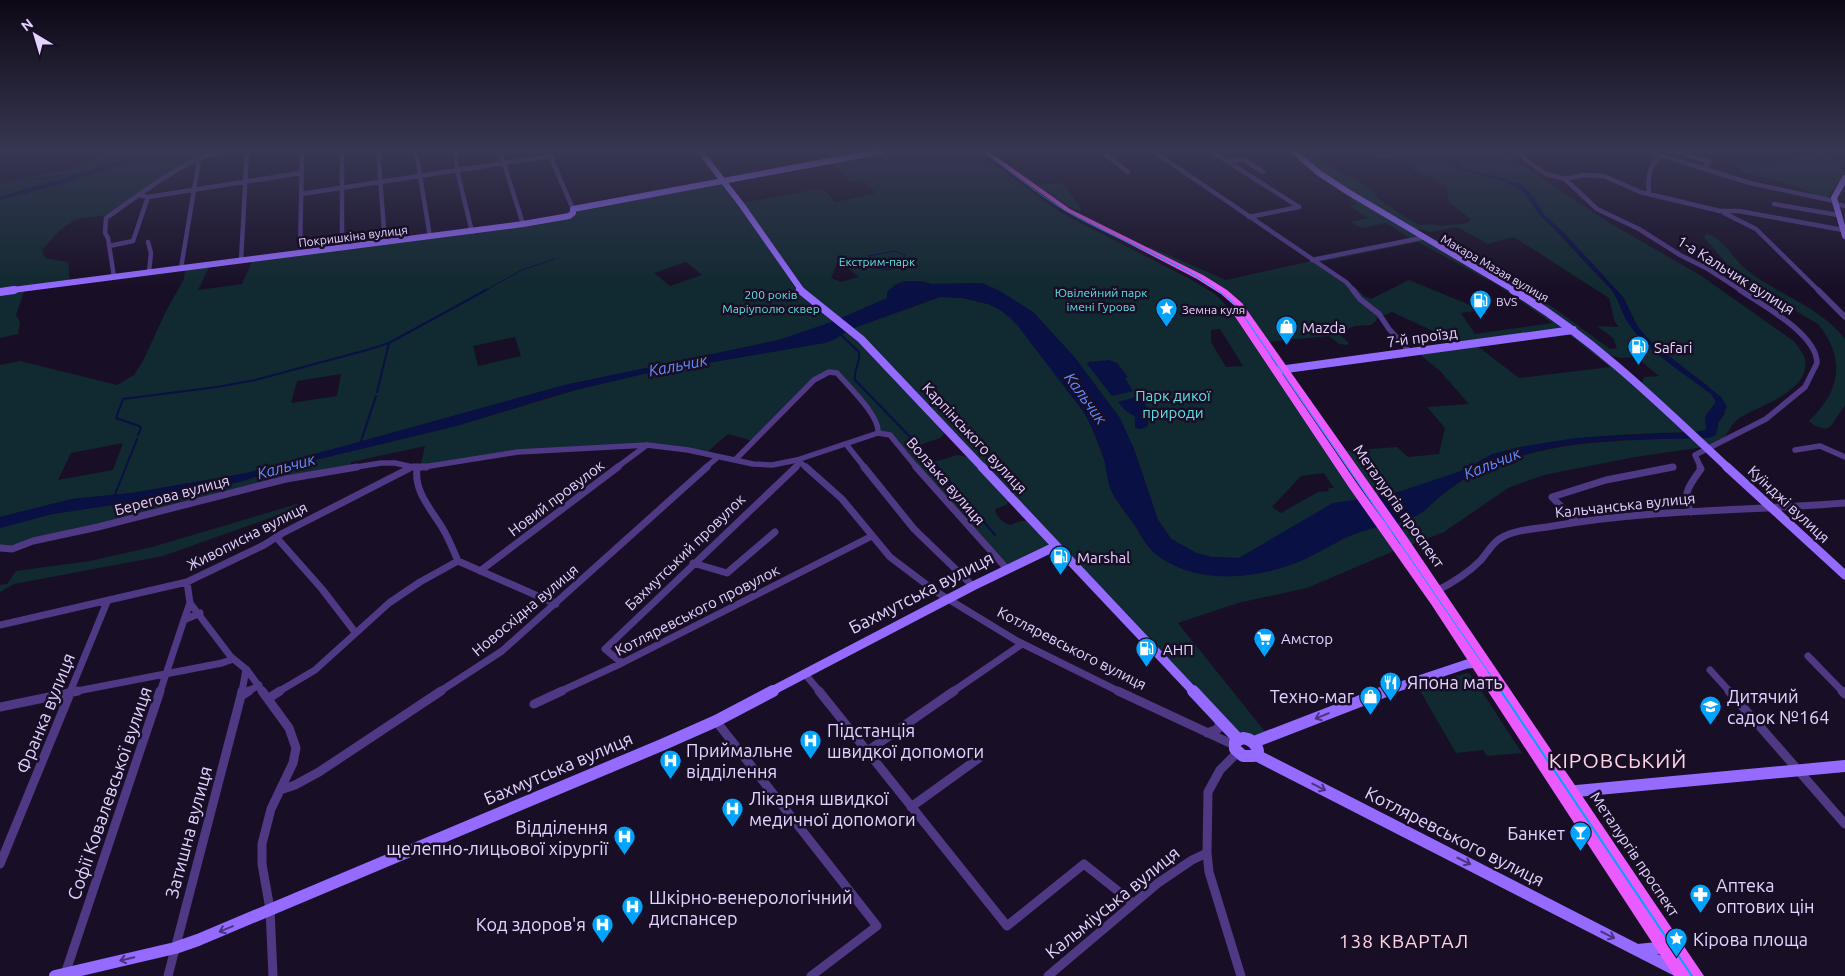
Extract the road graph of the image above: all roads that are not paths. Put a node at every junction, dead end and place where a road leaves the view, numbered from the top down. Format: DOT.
graph roads {
  1 [pos="137,197"];
  2 [pos="148,197"];
  3 [pos="151,197"];
  4 [pos="193,197"];
  5 [pos="244,197"];
  6 [pos="301,197"];
  7 [pos="341,197"];
  8 [pos="381,197"];
  9 [pos="423,197"];
  10 [pos="463,197"];
  11 [pos="514,197"];
  12 [pos="568,197"];
  13 [pos="640,197"];
  14 [pos="734,197"];
  15 [pos="1040,197"];
  16 [pos="1049,197"];
  17 [pos="1219,197"];
  18 [pos="1282,197"];
  19 [pos="1356,197"];
  20 [pos="1584,197"];
  21 [pos="1660,197"];
  22 [pos="1809,197"];
  23 [pos="1834,197"];
  24 [pos="1834,202"];
  25 [pos="1774,204"];
  26 [pos="1845,206"];
  27 [pos="573,209"];
  28 [pos="1720,211"];
  29 [pos="1838,215"];
  30 [pos="1249,217"];
  31 [pos="523,224"];
  32 [pos="472,232"];
  33 [pos="1844,233"];
  34 [pos="430,237"];
  35 [pos="1421,238"];
  36 [pos="148,242"];
  37 [pos="385,243"];
  38 [pos="109,246"];
  39 [pos="342,248"];
  40 [pos="300,254"];
  41 [pos="1312,260"];
  42 [pos="241,261"];
  43 [pos="182,268"];
  44 [pos="149,272"];
  45 [pos="114,277"];
  46 [pos="0,292"];
  47 [pos="1845,317"];
  48 [pos="835,318"];
  49 [pos="1573,330"];
  50 [pos="852,331"];
  51 [pos="1410,352"];
  52 [pos="1280,370"];
  53 [pos="829,372"];
  54 [pos="1676,418"];
  55 [pos="878,433"];
  56 [pos="846,444"];
  57 [pos="647,445"];
  58 [pos="1796,450"];
  59 [pos="718,457"];
  60 [pos="1845,457"];
  61 [pos="734,460"];
  62 [pos="799,461"];
  63 [pos="1673,467"];
  64 [pos="413,468"];
  65 [pos="1845,503"];
  66 [pos="1772,509"];
  67 [pos="1691,512"];
  68 [pos="1576,522"];
  69 [pos="775,532"];
  70 [pos="276,537"];
  71 [pos="870,537"];
  72 [pos="1056,546"];
  73 [pos="0,548"];
  74 [pos="458,561"];
  75 [pos="693,563"];
  76 [pos="1007,569"];
  77 [pos="480,571"];
  78 [pos="1845,575"];
  79 [pos="187,582"];
  80 [pos="973,586"];
  81 [pos="1433,592"];
  82 [pos="947,600"];
  83 [pos="107,602"];
  84 [pos="190,602"];
  85 [pos="556,604"];
  86 [pos="200,613"];
  87 [pos="184,620"];
  88 [pos="0,625"];
  89 [pos="355,632"];
  90 [pos="1022,644"];
  91 [pos="1808,656"];
  92 [pos="234,659"];
  93 [pos="622,663"];
  94 [pos="1481,663"];
  95 [pos="246,669"];
  96 [pos="1710,670"];
  97 [pos="167,672"];
  98 [pos="805,674"];
  99 [pos="259,685"];
  100 [pos="71,692"];
  101 [pos="1845,694"];
  102 [pos="241,696"];
  103 [pos="269,698"];
  104 [pos="534,704"];
  105 [pos="0,707"];
  106 [pos="1220,720"];
  107 [pos="716,721"];
  108 [pos="1208,733"];
  109 [pos="1236,746"];
  110 [pos="1255,749"];
  111 [pos="866,752"];
  112 [pos="979,758"];
  113 [pos="1845,766"];
  114 [pos="1798,770"];
  115 [pos="280,790"];
  116 [pos="1567,792"];
  117 [pos="911,807"];
  118 [pos="1845,824"];
  119 [pos="1208,853"];
  120 [pos="0,864"];
  121 [pos="1134,902"];
  122 [pos="270,909"];
  123 [pos="1670,947"];
  124 [pos="174,948"];
  125 [pos="1637,950"];
  126 [pos="62,975"];
  127 [pos="1686,975"];
  128 [pos="168,976"];
  129 [pos="273,976"];
  130 [pos="811,976"];
  131 [pos="1048,976"];
  132 [pos="1241,976"];
  1 -- 38 [label="street"];
  2 -- 3 [label="street"];
  2 -- 38 [label="street"];
  4 -- 43 [label="street"];
  5 -- 42 [label="street"];
  6 -- 40 [label="street"];
  7 -- 39 [label="street"];
  8 -- 37 [label="street"];
  9 -- 34 [label="street"];
  10 -- 32 [label="street"];
  11 -- 31 [label="street"];
  12 -- 27 [label="street"];
  13 -- 27 [label="street, Покришкіна вулиця"];
  14 -- 48 [label="street, Карпінського вулиця"];
  15 -- 52 [label="main road, Металургів проспект"];
  16 -- 52 [label="main road, Металургів проспект"];
  17 -- 30 [label="street"];
  18 -- 30 [label="street"];
  19 -- 35 [label="street, Макара Мазая вулиця"];
  20 -- 67 [label="street, 1-а Кальчик вулиця"];
  21 -- 28 [label="street"];
  22 -- 24 [label="street"];
  23 -- 24 [label="street"];
  24 -- 26 [label="street"];
  24 -- 29 [label="street"];
  25 -- 29 [label="street"];
  27 -- 31 [label="street, Покришкіна вулиця"];
  28 -- 33 [label="street"];
  28 -- 47 [label="street"];
  29 -- 33 [label="street"];
  30 -- 41 [label="street"];
  31 -- 32 [label="street, Покришкіна вулиця"];
  32 -- 34 [label="street, Покришкіна вулиця"];
  34 -- 37 [label="street, Покришкіна вулиця"];
  35 -- 41 [label="street"];
  35 -- 49 [label="street, Макара Мазая вулиця"];
  36 -- 44 [label="street"];
  37 -- 39 [label="street, Покришкіна вулиця"];
  38 -- 45 [label="street"];
  39 -- 40 [label="street, Покришкіна вулиця"];
  40 -- 42 [label="street, Покришкіна вулиця"];
  41 -- 51 [label="street"];
  42 -- 43 [label="street, Покришкіна вулиця"];
  43 -- 44 [label="street, Покришкіна вулиця"];
  44 -- 45 [label="street, Покришкіна вулиця"];
  45 -- 46 [label="street, Покришкіна вулиця"];
  48 -- 50 [label="street, Карпінського вулиця"];
  49 -- 51 [label="street, 7-й проїзд"];
  49 -- 54 [label="street, Макара Мазая вулиця"];
  50 -- 72 [label="street, Карпінського вулиця"];
  51 -- 52 [label="street, 7-й проїзд"];
  52 -- 81 [label="main road, Металургів проспект"];
  53 -- 55 [label="street"];
  53 -- 61 [label="street"];
  54 -- 66 [label="street, Куїнджі вулиця"];
  55 -- 56 [label="street"];
  55 -- 76 [label="street, Волзька вулиця"];
  56 -- 62 [label="street"];
  56 -- 80 [label="street"];
  57 -- 59 [label="street"];
  57 -- 64 [label="street"];
  57 -- 77 [label="street, Новий провулок"];
  58 -- 60 [label="street"];
  59 -- 61 [label="street"];
  59 -- 85 [label="street, Новосхідна вулиця"];
  61 -- 62 [label="street"];
  62 -- 71 [label="street, Котляревського вулиця"];
  62 -- 75 [label="street, Бахмутський провулок"];
  63 -- 68 [label="street"];
  64 -- 70 [label="street, Живописна вулиця"];
  64 -- 73 [label="street, Берегова вулиця"];
  64 -- 74 [label="street"];
  65 -- 66 [label="street, Кальчанська вулиця"];
  66 -- 67 [label="street, Кальчанська вулиця"];
  66 -- 78 [label="street, Куїнджі вулиця"];
  67 -- 68 [label="street, Кальчанська вулиця"];
  68 -- 81 [label="street, Кальчанська вулиця"];
  69 -- 75 [label="street"];
  70 -- 79 [label="street, Живописна вулиця"];
  70 -- 89 [label="street"];
  71 -- 82 [label="street, Котляревського вулиця"];
  71 -- 93 [label="street, Котляревського провулок"];
  72 -- 76 [label="street, Бахмутська вулиця"];
  72 -- 106 [label="street, Карпінського вулиця"];
  74 -- 77 [label="street"];
  74 -- 89 [label="street"];
  75 -- 93 [label="street, Бахмутський провулок"];
  76 -- 80 [label="street, Бахмутська вулиця"];
  77 -- 85 [label="street"];
  79 -- 83 [label="street, Живописна вулиця"];
  79 -- 84 [label="street, Софії Ковалевської вулиця"];
  80 -- 82 [label="street, Бахмутська вулиця"];
  81 -- 94 [label="main road, Металургів проспект"];
  82 -- 90 [label="street, Котляревського вулиця"];
  82 -- 98 [label="street, Бахмутська вулиця"];
  83 -- 88 [label="street, Живописна вулиця"];
  83 -- 100 [label="street, Франка вулиця"];
  84 -- 86 [label="street"];
  84 -- 87 [label="street, Софії Ковалевської вулиця"];
  85 -- 115 [label="street, Новосхідна вулиця"];
  86 -- 87 [label="street"];
  86 -- 92 [label="street"];
  87 -- 97 [label="street, Софії Ковалевської вулиця"];
  89 -- 103 [label="street"];
  90 -- 108 [label="street, Котляревського вулиця"];
  90 -- 111 [label="street"];
  91 -- 101 [label="street"];
  92 -- 95 [label="street"];
  92 -- 97 [label="street"];
  93 -- 104 [label="street, Котляревського провулок"];
  94 -- 110 [label="street, one-way"];
  94 -- 116 [label="main road, Металургів проспект"];
  95 -- 99 [label="street"];
  95 -- 102 [label="street, Затишна вулиця"];
  96 -- 114 [label="street"];
  97 -- 100 [label="street"];
  97 -- 126 [label="street, Софії Ковалевської вулиця"];
  98 -- 107 [label="street, Бахмутська вулиця"];
  98 -- 111 [label="street"];
  99 -- 102 [label="street"];
  99 -- 103 [label="street"];
  100 -- 105 [label="street"];
  100 -- 120 [label="street, Франка вулиця"];
  102 -- 124 [label="street, Затишна вулиця"];
  103 -- 115 [label="street"];
  106 -- 108 [label="street"];
  106 -- 109 [label="street, Карпінського вулиця"];
  107 -- 122 [label="street, Бахмутська вулиця"];
  107 -- 130 [label="street"];
  108 -- 109 [label="street, Котляревського вулиця"];
  109 -- 110 [label="street, Котляревського вулиця"];
  109 -- 110 [label="street"];
  109 -- 119 [label="street"];
  110 -- 125 [label="street, Котляревського вулиця, one-way"];
  111 -- 117 [label="street"];
  112 -- 117 [label="street"];
  113 -- 114 [label="street"];
  114 -- 116 [label="street"];
  114 -- 118 [label="street"];
  115 -- 122 [label="street"];
  116 -- 123 [label="main road, Металургів проспект"];
  117 -- 121 [label="street"];
  119 -- 121 [label="street, Кальміуська вулиця"];
  119 -- 132 [label="street"];
  121 -- 131 [label="street, Кальміуська вулиця"];
  122 -- 124 [label="street, Бахмутська вулиця, one-way"];
  122 -- 129 [label="street"];
  123 -- 125 [label="street"];
  123 -- 127 [label="main road, Металургів проспект"];
  124 -- 126 [label="street, Бахмутська вулиця, one-way"];
  124 -- 128 [label="street, Затишна вулиця"];
  125 -- 127 [label="street, Котляревського вулиця"];
}
